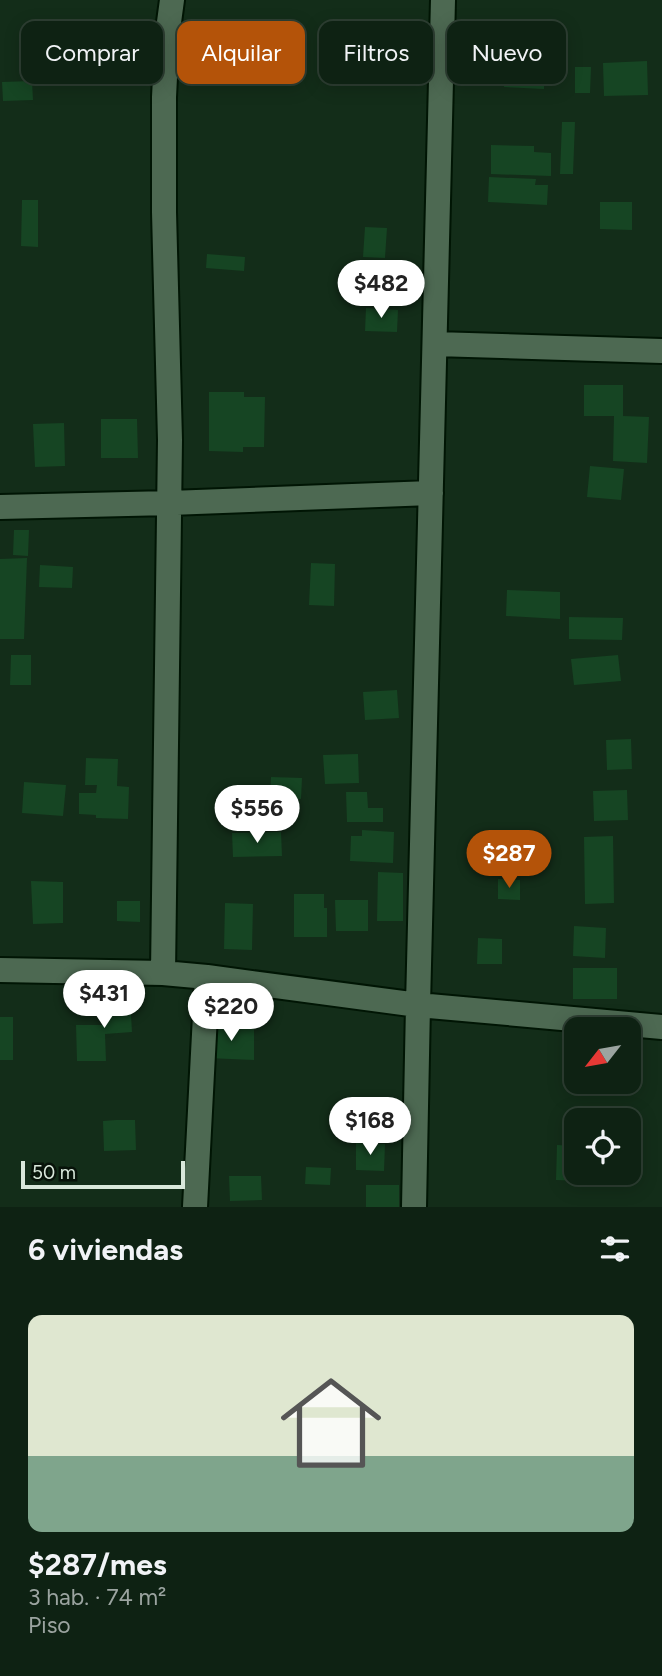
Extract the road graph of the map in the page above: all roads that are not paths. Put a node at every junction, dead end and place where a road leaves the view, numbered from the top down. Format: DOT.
graph roads {
  1 [pos="172,0"];
  2 [pos="443,0"];
  3 [pos="435,344"];
  4 [pos="662,351"];
  5 [pos="431,493"];
  6 [pos="170,503"];
  7 [pos="0,507"];
  8 [pos="0,970"];
  9 [pos="163,973"];
  10 [pos="207,977"];
  11 [pos="418,1005"];
  12 [pos="662,1027"];
  13 [pos="195,1207"];
  14 [pos="414,1207"];
  1 -- 6 [label="street"];
  2 -- 3 [label="street"];
  3 -- 4 [label="street"];
  3 -- 5 [label="street"];
  5 -- 6 [label="street"];
  5 -- 11 [label="street"];
  6 -- 7 [label="street"];
  6 -- 9 [label="street"];
  8 -- 9 [label="street"];
  9 -- 10 [label="street"];
  10 -- 11 [label="street"];
  10 -- 13 [label="street"];
  11 -- 12 [label="street"];
  11 -- 14 [label="street"];
}
